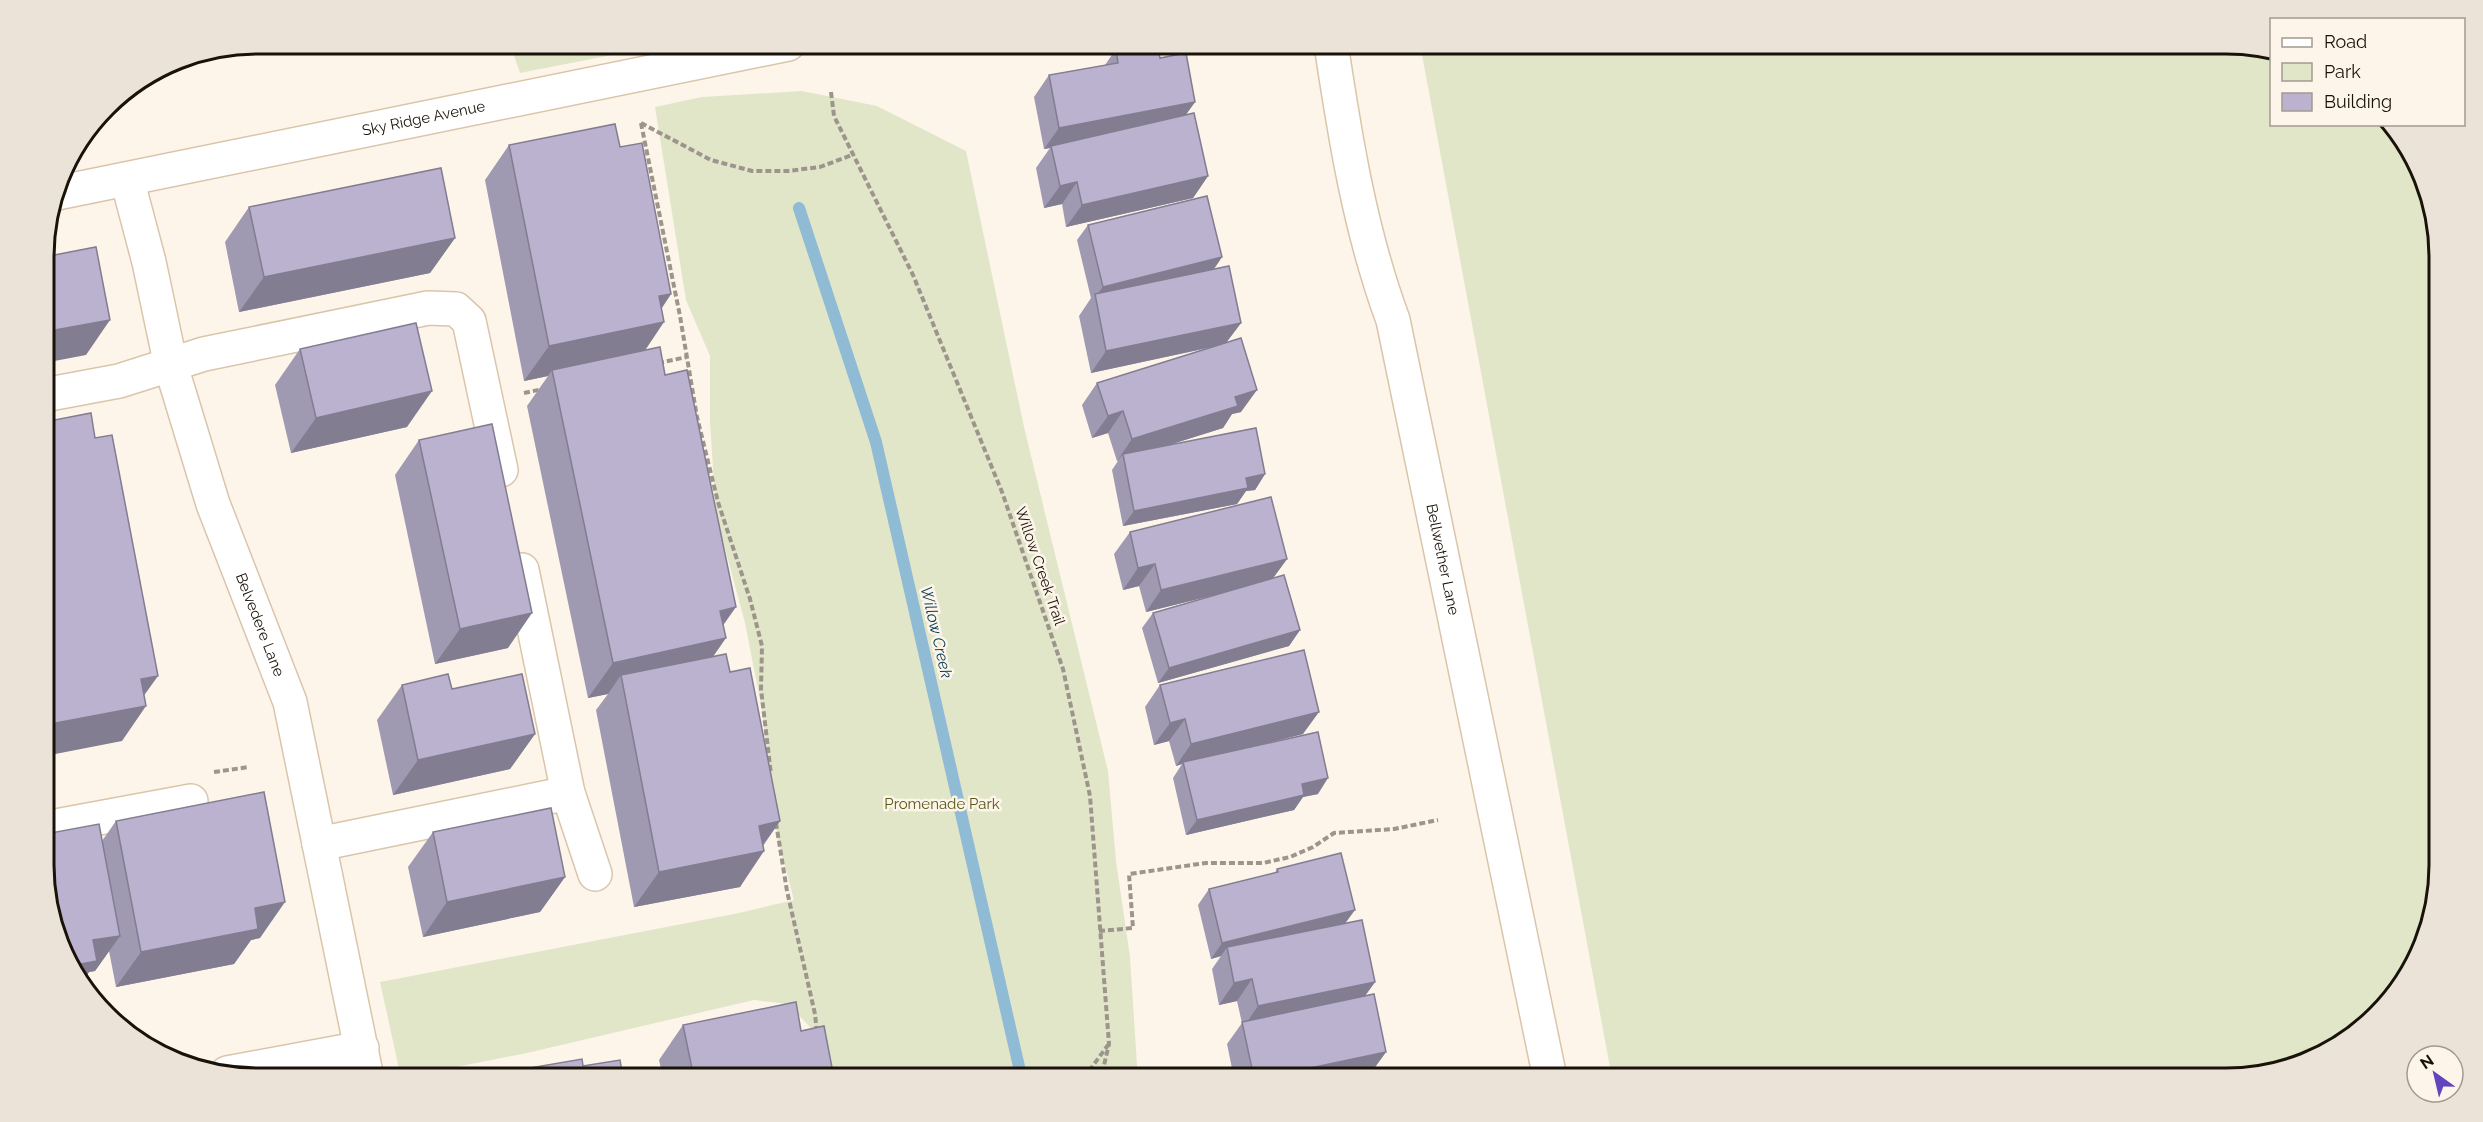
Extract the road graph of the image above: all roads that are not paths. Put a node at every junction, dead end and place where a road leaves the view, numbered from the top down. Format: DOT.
graph roads {
  1 [pos="736,54"];
  2 [pos="1333,54"];
  3 [pos="127,179"];
  4 [pos="65,191"];
  5 [pos="171,366"];
  6 [pos="54,393"];
  7 [pos="506,494"];
  8 [pos="515,540"];
  9 [pos="568,793"];
  10 [pos="190,801"];
  11 [pos="54,826"];
  12 [pos="319,844"];
  13 [pos="595,874"];
  14 [pos="364,1063"];
  15 [pos="296,1068"];
  16 [pos="1548,1068"];
  1 -- 3 [label="street, Sky Ridge Avenue"];
  2 -- 16 [label="street, Bellwether Lane"];
  3 -- 4 [label="street, Sky Ridge Avenue"];
  3 -- 5 [label="street, Belvedere Lane"];
  5 -- 6 [label="street"];
  5 -- 7 [label="street"];
  5 -- 12 [label="street, Belvedere Lane"];
  8 -- 9 [label="street"];
  9 -- 12 [label="street"];
  9 -- 13 [label="street"];
  10 -- 11 [label="street"];
  12 -- 14 [label="street, Belvedere Lane"];
  14 -- 15 [label="street"];
}
